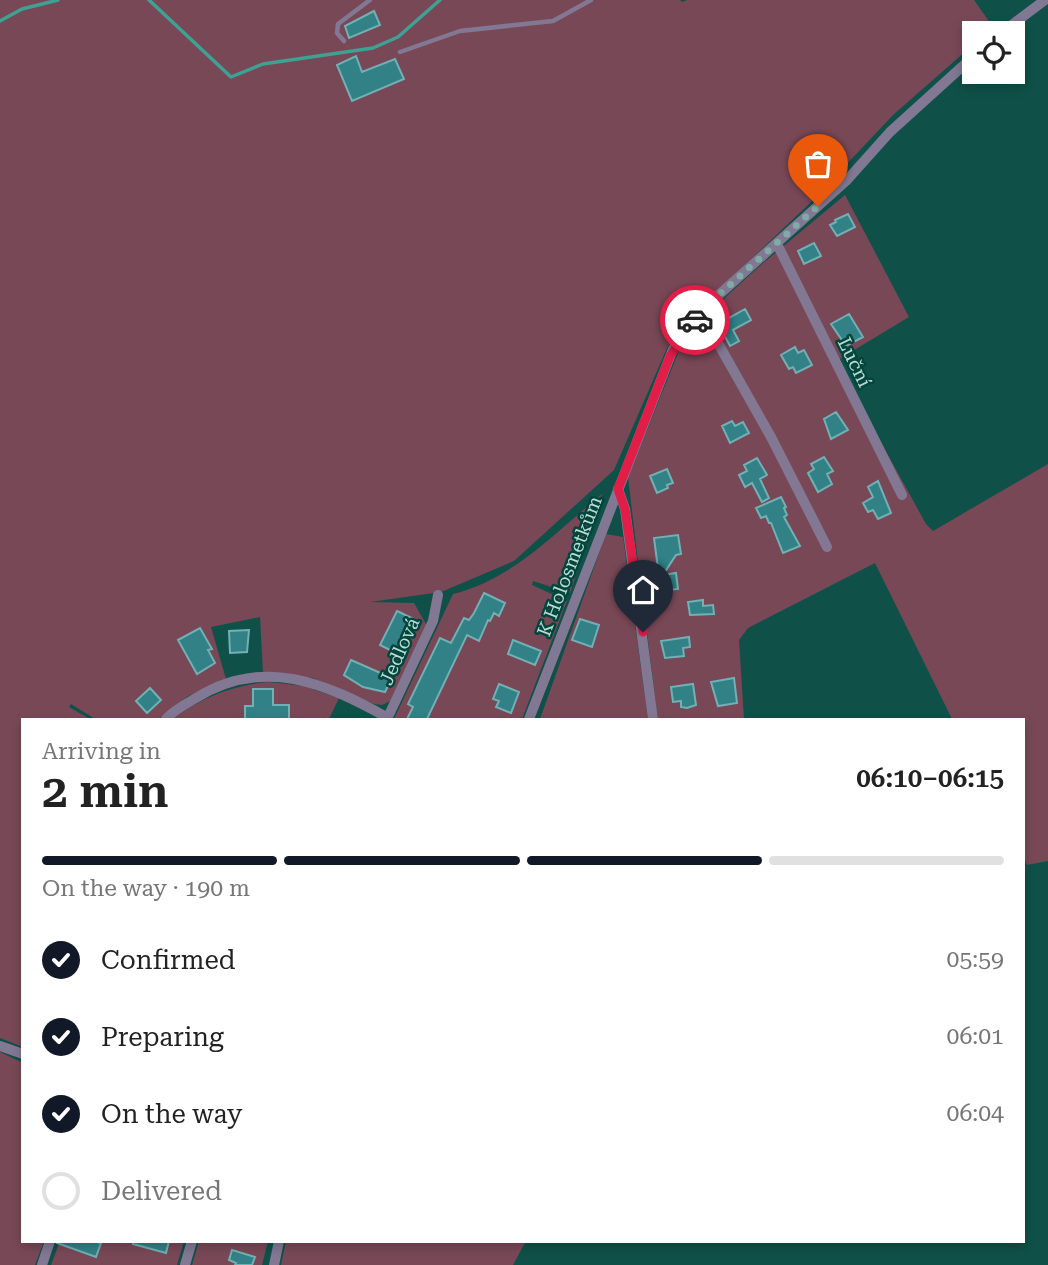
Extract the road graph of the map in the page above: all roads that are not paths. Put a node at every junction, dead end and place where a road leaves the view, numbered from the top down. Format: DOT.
graph roads {
  1 [pos="370,0"];
  2 [pos="591,0"];
  3 [pos="1045,0"];
  4 [pos="1017,21"];
  5 [pos="344,41"];
  6 [pos="400,52"];
  7 [pos="962,67"];
  8 [pos="777,244"];
  9 [pos="701,313"];
  10 [pos="618,489"];
  11 [pos="902,495"];
  12 [pos="827,547"];
  13 [pos="438,595"];
  14 [pos="168,718"];
  15 [pos="385,718"];
  16 [pos="387,718"];
  17 [pos="529,718"];
  18 [pos="653,718"];
  19 [pos="0,1046"];
  20 [pos="21,1053"];
  21 [pos="49,1243"];
  22 [pos="191,1243"];
  23 [pos="279,1243"];
  24 [pos="42,1265"];
  25 [pos="185,1265"];
  26 [pos="274,1265"];
  1 -- 5 [label="lane"];
  2 -- 6 [label="lane"];
  3 -- 4 [label="street"];
  7 -- 8 [label="street, K Holosmetkům"];
  8 -- 9 [label="street, K Holosmetkům"];
  8 -- 11 [label="street, Luční"];
  9 -- 10 [label="street, K Holosmetkům"];
  9 -- 12 [label="street"];
  10 -- 17 [label="street, K Holosmetkům"];
  10 -- 18 [label="street"];
  13 -- 16 [label="street, Jedlová"];
  14 -- 15 [label="street"];
  19 -- 20 [label="street"];
  21 -- 24 [label="street"];
  22 -- 25 [label="street"];
  23 -- 26 [label="street"];
}
